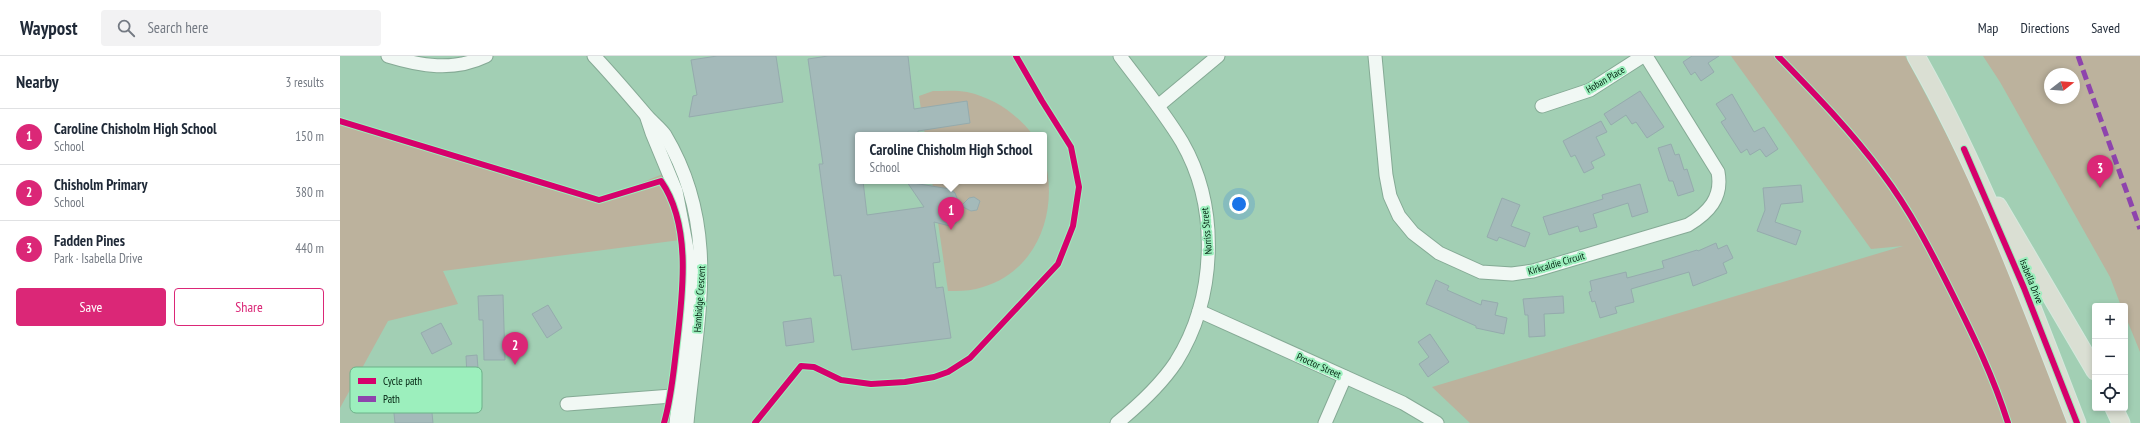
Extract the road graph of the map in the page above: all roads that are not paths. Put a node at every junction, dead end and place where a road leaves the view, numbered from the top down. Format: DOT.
graph roads {
  1 [pos="388,56"];
  2 [pos="486,56"];
  3 [pos="594,56"];
  4 [pos="1120,56"];
  5 [pos="1218,56"];
  6 [pos="1375,56"];
  7 [pos="1644,56"];
  8 [pos="1916,56"];
  9 [pos="1158,106"];
  10 [pos="1542,106"];
  11 [pos="1964,149"];
  12 [pos="1199,311"];
  13 [pos="2092,366"];
  14 [pos="1346,377"];
  15 [pos="684,395"];
  16 [pos="567,404"];
  17 [pos="2115,411"];
  18 [pos="676,423"];
  19 [pos="687,423"];
  20 [pos="1117,423"];
  21 [pos="1325,423"];
  22 [pos="1437,423"];
  23 [pos="2077,423"];
  24 [pos="2121,423"];
  1 -- 2 [label="street"];
  3 -- 15 [label="street, Hambidge Crescent"];
  4 -- 9 [label="street, Norriss Street"];
  5 -- 9 [label="street"];
  6 -- 7 [label="street, Kirkcaldie Circuit"];
  7 -- 10 [label="street, Hoban Place"];
  8 -- 11 [label="main road, Isabella Drive"];
  9 -- 12 [label="street, Norriss Street"];
  11 -- 13 [label="main road, Isabella Drive"];
  11 -- 23 [label="main road, Isabella Drive"];
  12 -- 14 [label="street, Proctor Street"];
  12 -- 20 [label="street, Norriss Street"];
  14 -- 21 [label="street"];
  14 -- 22 [label="street, Proctor Street"];
  15 -- 16 [label="street"];
  15 -- 18 [label="street, Hambidge Crescent"];
  15 -- 19 [label="street, Hambidge Crescent"];
  17 -- 24 [label="main road"];
}
